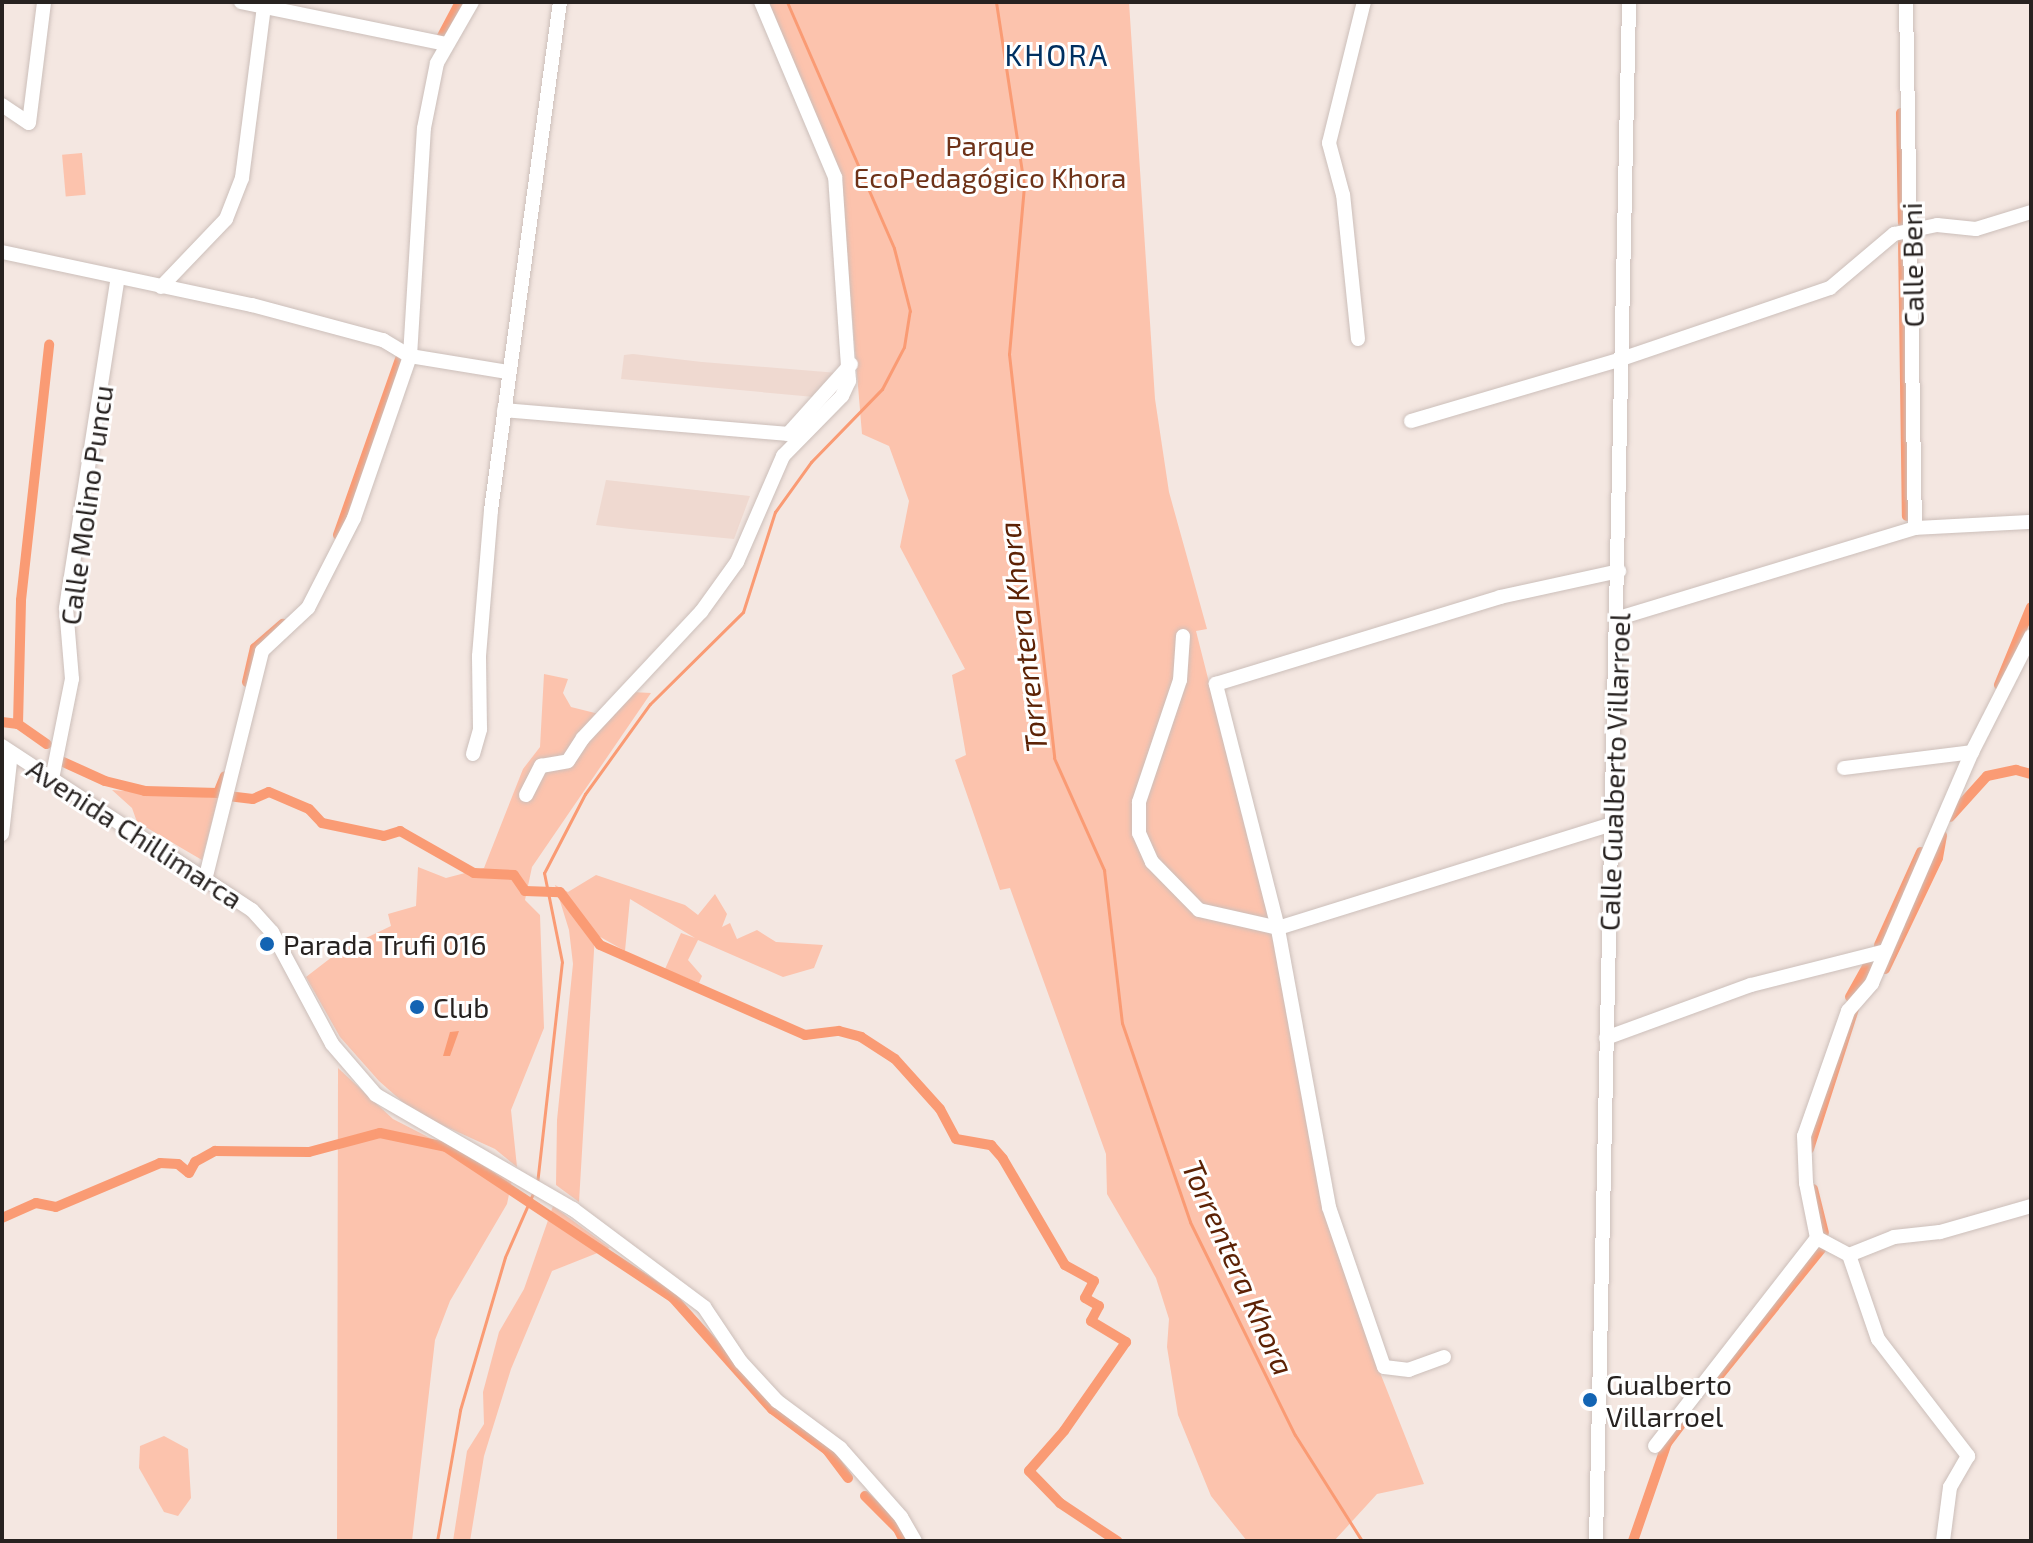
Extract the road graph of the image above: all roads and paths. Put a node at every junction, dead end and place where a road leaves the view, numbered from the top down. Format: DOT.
graph roads {
  1 [pos="44,2"];
  2 [pos="241,2"];
  3 [pos="472,2"];
  4 [pos="560,2"];
  5 [pos="761,2"];
  6 [pos="1364,2"];
  7 [pos="1629,2"];
  8 [pos="1906,2"];
  9 [pos="264,7"];
  10 [pos="445,44"];
  11 [pos="2,105"];
  12 [pos="2031,212"];
  13 [pos="1912,229"];
  14 [pos="2,252"];
  15 [pos="118,277"];
  16 [pos="161,287"];
  17 [pos="1358,339"];
  18 [pos="410,356"];
  19 [pos="1621,359"];
  20 [pos="851,364"];
  21 [pos="508,372"];
  22 [pos="504,410"];
  23 [pos="1411,421"];
  24 [pos="2031,522"];
  25 [pos="1915,528"];
  26 [pos="1619,571"];
  27 [pos="1619,618"];
  28 [pos="1183,636"];
  29 [pos="2031,636"];
  30 [pos="7,749"];
  31 [pos="1972,752"];
  32 [pos="473,754"];
  33 [pos="1844,768"];
  34 [pos="52,779"];
  35 [pos="526,795"];
  36 [pos="1611,824"];
  37 [pos="2,834"];
  38 [pos="206,876"];
  39 [pos="1278,928"];
  40 [pos="1885,951"];
  41 [pos="1606,1038"];
  42 [pos="2031,1206"];
  43 [pos="1817,1238"];
  44 [pos="1849,1255"];
  45 [pos="1444,1357"];
  46 [pos="1655,1446"];
  47 [pos="915,1541"];
  48 [pos="1596,1541"];
  49 [pos="1943,1541"];
  1 -- 11 [label="street"];
  2 -- 9 [label="street"];
  3 -- 10 [label="street"];
  4 -- 21 [label="street"];
  5 -- 20 [label="street"];
  6 -- 17 [label="street"];
  7 -- 19 [label="street, Calle Gualberto Villarroel"];
  8 -- 13 [label="street, Calle Beni"];
  9 -- 10 [label="street"];
  9 -- 16 [label="street"];
  10 -- 18 [label="street"];
  12 -- 13 [label="street"];
  13 -- 19 [label="street"];
  13 -- 25 [label="street, Calle Beni"];
  14 -- 15 [label="street"];
  15 -- 16 [label="street"];
  15 -- 34 [label="street, Calle Molino Puncu"];
  16 -- 18 [label="street"];
  18 -- 21 [label="street"];
  18 -- 38 [label="street"];
  19 -- 23 [label="street"];
  19 -- 26 [label="street, Calle Gualberto Villarroel"];
  20 -- 22 [label="street"];
  20 -- 35 [label="street"];
  21 -- 22 [label="street"];
  22 -- 32 [label="street"];
  24 -- 25 [label="street"];
  25 -- 27 [label="street"];
  26 -- 27 [label="street, Calle Gualberto Villarroel"];
  26 -- 39 [label="street"];
  27 -- 36 [label="street, Calle Gualberto Villarroel"];
  28 -- 39 [label="street"];
  29 -- 31 [label="street"];
  30 -- 34 [label="street, Avenida Chillimarca"];
  30 -- 37 [label="street"];
  31 -- 33 [label="street"];
  31 -- 40 [label="street"];
  34 -- 38 [label="street, Avenida Chillimarca"];
  36 -- 39 [label="street"];
  36 -- 41 [label="street, Calle Gualberto Villarroel"];
  38 -- 47 [label="street, Avenida Chillimarca"];
  39 -- 45 [label="street"];
  40 -- 41 [label="street"];
  40 -- 43 [label="street"];
  41 -- 48 [label="street, Calle Gualberto Villarroel"];
  42 -- 44 [label="street"];
  43 -- 44 [label="street"];
  43 -- 46 [label="street"];
  44 -- 49 [label="street"];
}
